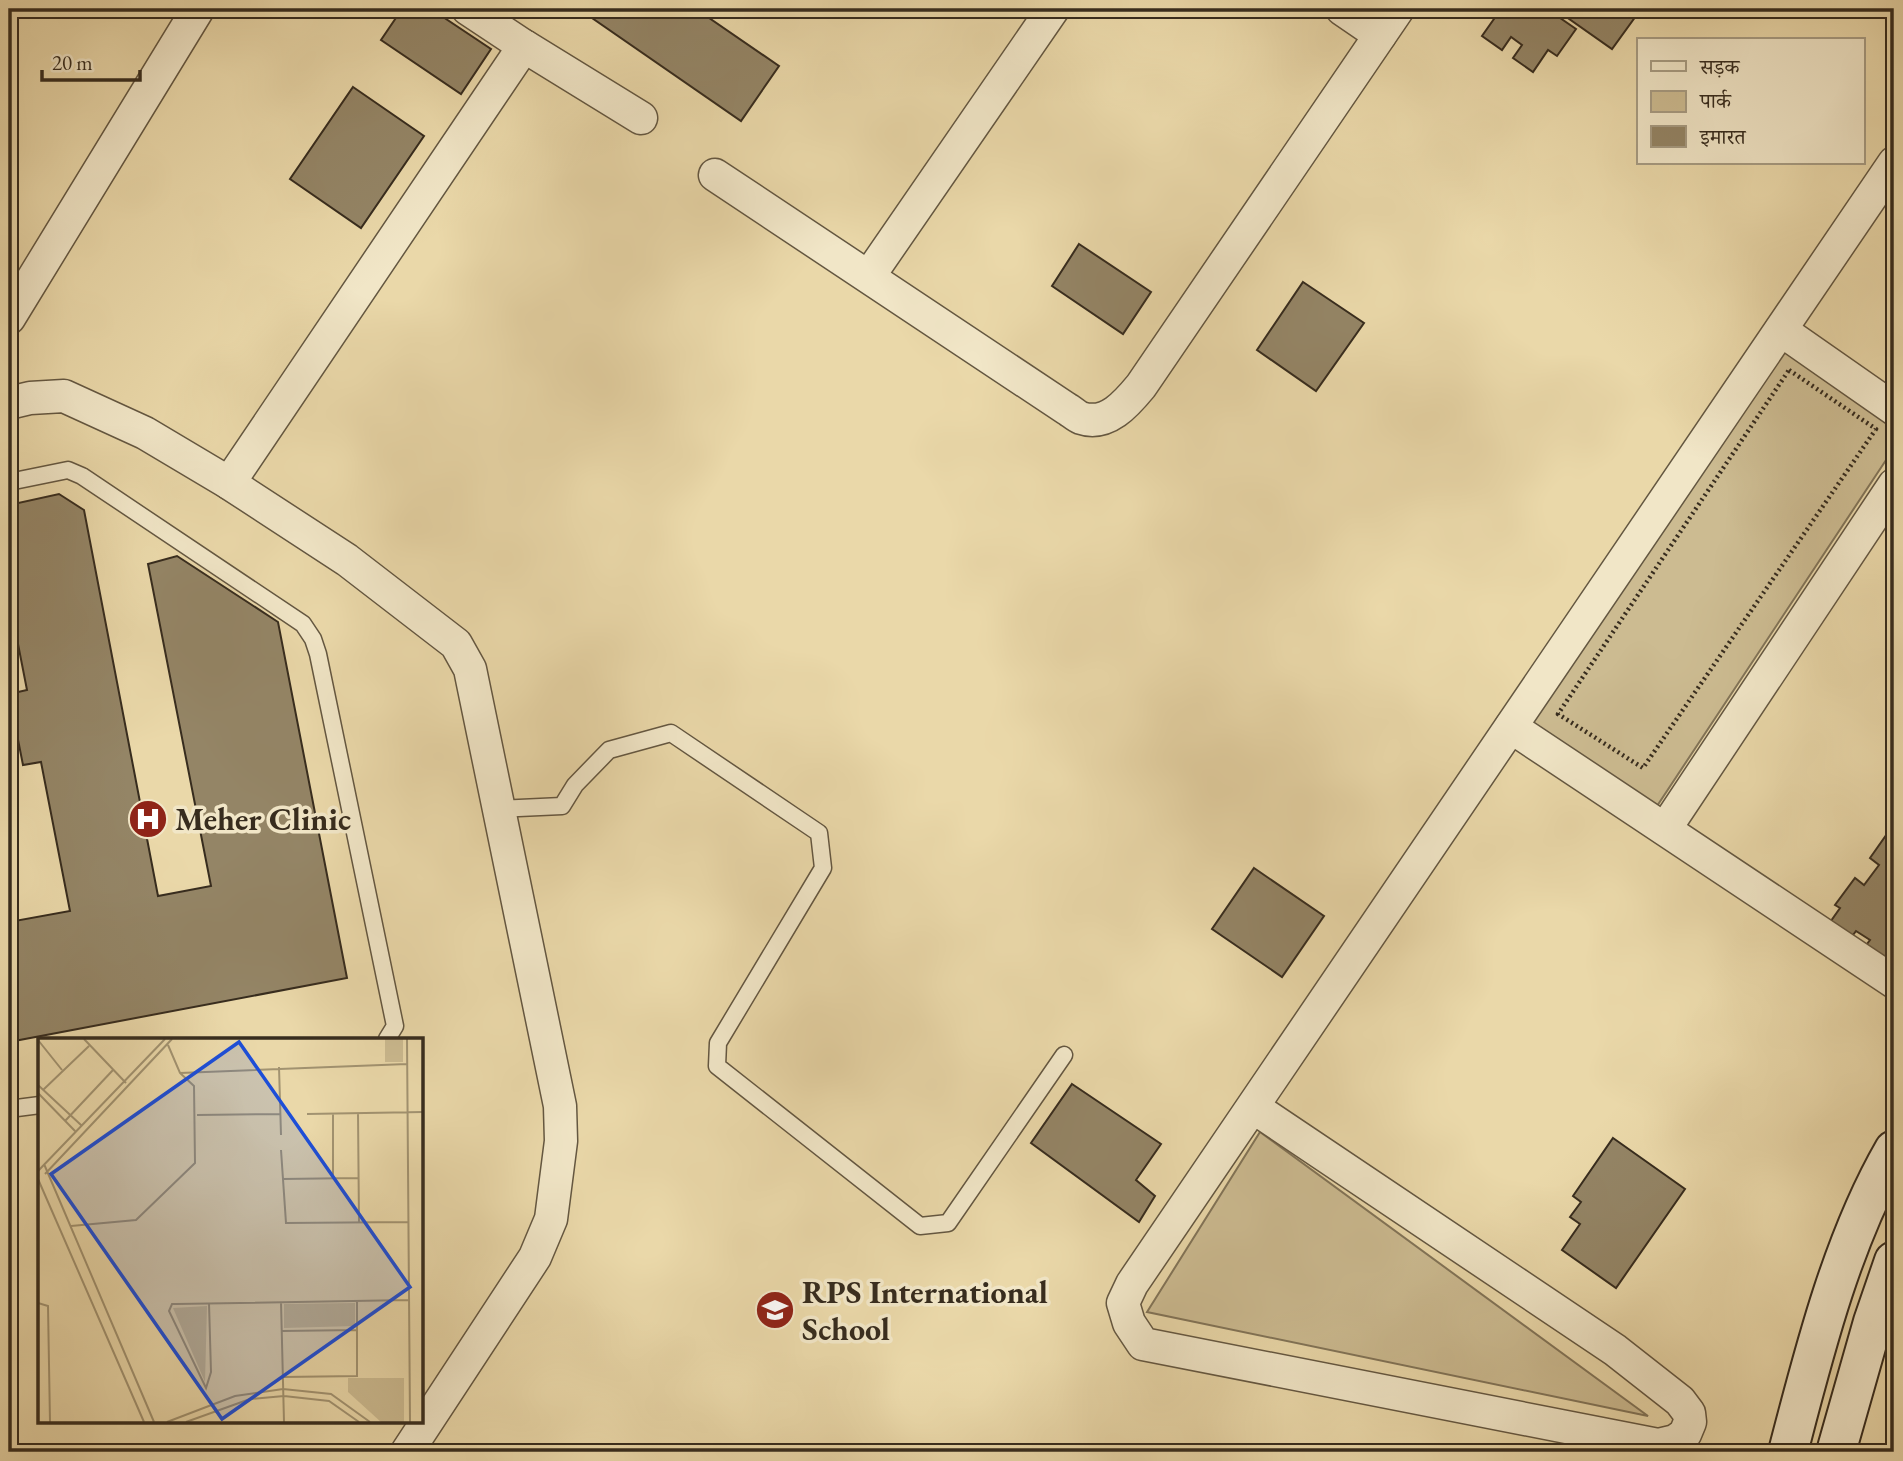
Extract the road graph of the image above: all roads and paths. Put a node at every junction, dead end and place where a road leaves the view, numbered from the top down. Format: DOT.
graph roads {
  1 [pos="198,9"];
  2 [pos="468,9"];
  3 [pos="1053,9"];
  4 [pos="1342,9"];
  5 [pos="1398,9"];
  6 [pos="1380,35"];
  7 [pos="524,46"];
  8 [pos="641,118"];
  9 [pos="1894,163"];
  10 [pos="715,175"];
  11 [pos="869,276"];
  12 [pos="9,317"];
  13 [pos="1781,330"];
  14 [pos="9,403"];
  15 [pos="1894,409"];
  16 [pos="9,482"];
  17 [pos="229,483"];
  18 [pos="1894,485"];
  19 [pos="1511,727"];
  20 [pos="1643,768"];
  21 [pos="499,809"];
  22 [pos="1665,829"];
  23 [pos="1894,982"];
  24 [pos="388,1038"];
  25 [pos="1064,1055"];
  26 [pos="38,1105"];
  27 [pos="1253,1107"];
  28 [pos="9,1109"];
  29 [pos="1894,1150"];
  30 [pos="1894,1261"];
  31 [pos="407,1452"];
  32 [pos="1788,1452"];
  33 [pos="1836,1452"];
  1 -- 12 [label="street"];
  2 -- 7 [label="street"];
  3 -- 11 [label="street"];
  4 -- 6 [label="street"];
  5 -- 6 [label="street"];
  6 -- 11 [label="street"];
  7 -- 8 [label="street"];
  7 -- 17 [label="street"];
  9 -- 13 [label="street"];
  10 -- 11 [label="street"];
  13 -- 15 [label="street"];
  13 -- 19 [label="street"];
  14 -- 17 [label="street"];
  16 -- 24 [label="lane"];
  17 -- 21 [label="street"];
  18 -- 22 [label="street"];
  19 -- 22 [label="street"];
  19 -- 27 [label="street"];
  20 -- 20 [label="path"];
  21 -- 25 [label="lane"];
  21 -- 31 [label="street"];
  22 -- 23 [label="street"];
  26 -- 28 [label="lane"];
  27 -- 27 [label="street"];
  29 -- 32 [label="street"];
  30 -- 33 [label="street"];
}
